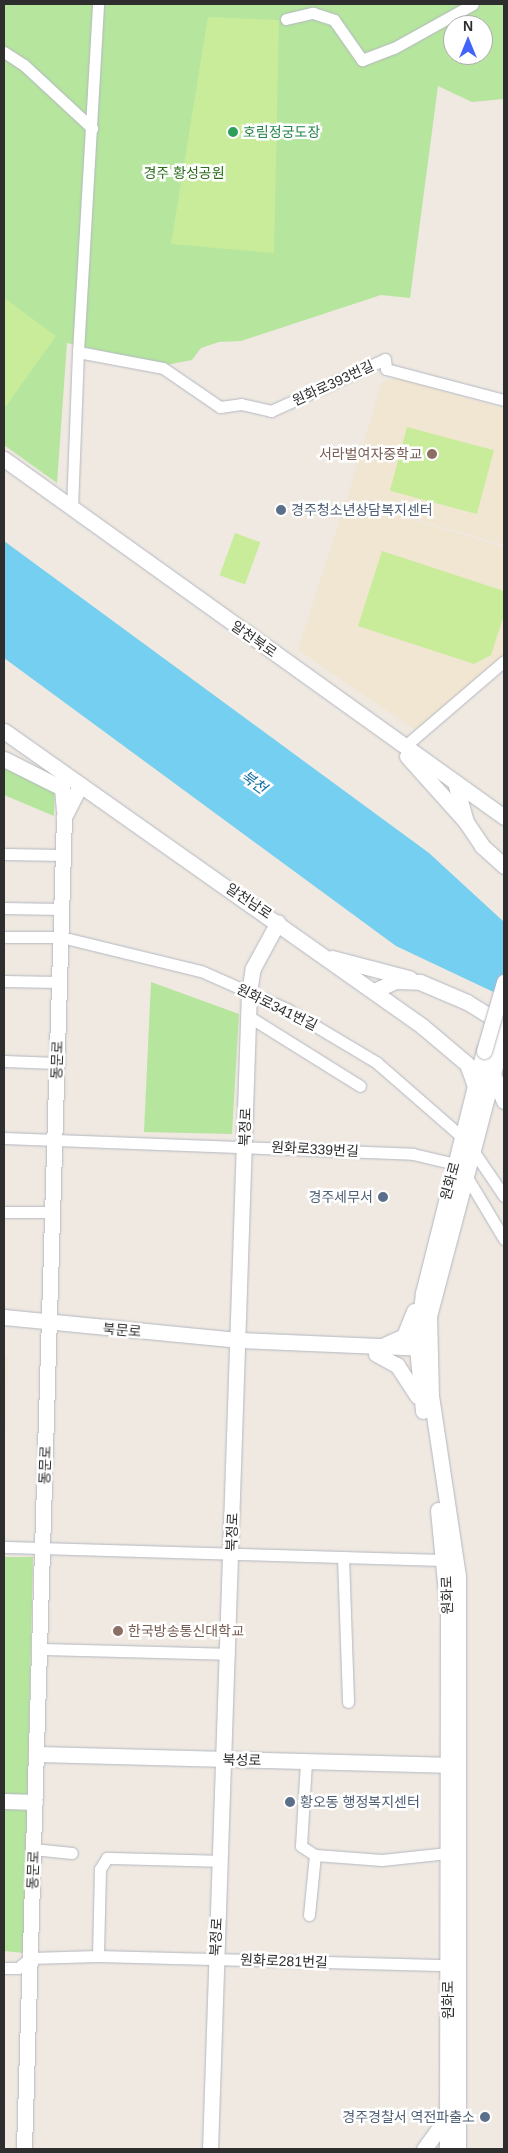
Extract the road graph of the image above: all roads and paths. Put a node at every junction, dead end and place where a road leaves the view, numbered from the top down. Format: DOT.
graph roads {
  1 [pos="98,4"];
  2 [pos="473,4"];
  3 [pos="286,20"];
  4 [pos="4,52"];
  5 [pos="92,128"];
  6 [pos="78,352"];
  7 [pos="504,400"];
  8 [pos="4,459"];
  9 [pos="72,508"];
  10 [pos="504,661"];
  11 [pos="382,730"];
  12 [pos="4,731"];
  13 [pos="4,741"];
  14 [pos="20,743"];
  15 [pos="405,746"];
  16 [pos="4,759"];
  17 [pos="455,782"];
  18 [pos="80,785"];
  19 [pos="491,809"];
  20 [pos="64,817"];
  21 [pos="504,817"];
  22 [pos="466,822"];
  23 [pos="4,854"];
  24 [pos="63,855"];
  25 [pos="504,866"];
  26 [pos="4,908"];
  27 [pos="62,909"];
  28 [pos="278,922"];
  29 [pos="4,936"];
  30 [pos="61,937"];
  31 [pos="325,956"];
  32 [pos="4,981"];
  33 [pos="59,982"];
  34 [pos="420,982"];
  35 [pos="504,982"];
  36 [pos="374,991"];
  37 [pos="249,992"];
  38 [pos="248,1016"];
  39 [pos="504,1025"];
  40 [pos="504,1033"];
  41 [pos="482,1059"];
  42 [pos="4,1061"];
  43 [pos="57,1063"];
  44 [pos="360,1086"];
  45 [pos="497,1099"];
  46 [pos="462,1137"];
  47 [pos="4,1138"];
  48 [pos="54,1140"];
  49 [pos="244,1146"];
  50 [pos="472,1150"];
  51 [pos="460,1169"];
  52 [pos="504,1196"];
  53 [pos="4,1212"];
  54 [pos="52,1212"];
  55 [pos="504,1239"];
  56 [pos="424,1291"];
  57 [pos="4,1317"];
  58 [pos="49,1324"];
  59 [pos="240,1340"];
  60 [pos="378,1350"];
  61 [pos="423,1352"];
  62 [pos="421,1401"];
  63 [pos="4,1547"];
  64 [pos="42,1549"];
  65 [pos="232,1556"];
  66 [pos="343,1557"];
  67 [pos="446,1560"];
  68 [pos="39,1648"];
  69 [pos="229,1654"];
  70 [pos="348,1702"];
  71 [pos="36,1754"];
  72 [pos="225,1760"];
  73 [pos="306,1762"];
  74 [pos="447,1765"];
  75 [pos="4,1801"];
  76 [pos="35,1802"];
  77 [pos="33,1849"];
  78 [pos="72,1853"];
  79 [pos="315,1854"];
  80 [pos="448,1854"];
  81 [pos="220,1861"];
  82 [pos="309,1915"];
  83 [pos="98,1956"];
  84 [pos="30,1958"];
  85 [pos="214,1959"];
  86 [pos="448,1965"];
  87 [pos="4,1968"];
  88 [pos="448,2116"];
  89 [pos="24,2149"];
  90 [pos="210,2149"];
  91 [pos="424,2149"];
  92 [pos="447,2149"];
  93 [pos="458,2149"];
  1 -- 5 [label="street"];
  2 -- 3 [label="street"];
  4 -- 5 [label="street"];
  5 -- 6 [label="street"];
  6 -- 7 [label="street, 원화로393번길"];
  6 -- 9 [label="street"];
  8 -- 9 [label="street, 알천북로"];
  9 -- 11 [label="street, 알천북로"];
  10 -- 15 [label="street"];
  11 -- 15 [label="street, 알천북로"];
  11 -- 22 [label="street"];
  12 -- 14 [label="street, 알천남로"];
  13 -- 14 [label="street"];
  14 -- 18 [label="street, 알천남로"];
  15 -- 17 [label="street, 알천북로"];
  16 -- 20 [label="street"];
  17 -- 19 [label="street, 알천북로"];
  17 -- 22 [label="street"];
  18 -- 20 [label="street, 동문로"];
  18 -- 28 [label="street, 알천남로"];
  19 -- 21 [label="street, 알천북로"];
  19 -- 22 [label="street"];
  20 -- 24 [label="street, 동문로"];
  22 -- 25 [label="street"];
  23 -- 24 [label="street"];
  24 -- 27 [label="street, 동문로"];
  26 -- 27 [label="street"];
  27 -- 30 [label="street, 동문로"];
  28 -- 31 [label="street, 알천남로"];
  28 -- 37 [label="street, 북정로"];
  29 -- 30 [label="street, 원화로341번길"];
  30 -- 33 [label="street, 동문로"];
  30 -- 37 [label="street, 원화로341번길"];
  31 -- 34 [label="street"];
  31 -- 36 [label="street, 알천남로"];
  32 -- 33 [label="street"];
  33 -- 43 [label="street, 동문로"];
  34 -- 36 [label="street"];
  34 -- 39 [label="street"];
  35 -- 41 [label="street, bridge"];
  36 -- 41 [label="street, 알천남로"];
  37 -- 38 [label="street, 북정로"];
  37 -- 46 [label="street, 원화로341번길"];
  38 -- 44 [label="street"];
  38 -- 49 [label="street, 북정로"];
  40 -- 41 [label="street"];
  41 -- 45 [label="street"];
  41 -- 46 [label="street, 원화로"];
  42 -- 43 [label="street"];
  43 -- 48 [label="street, 동문로"];
  45 -- 50 [label="street, 원화로"];
  46 -- 51 [label="street, 원화로"];
  47 -- 48 [label="street, 원화로339번길"];
  48 -- 49 [label="street, 원화로339번길"];
  48 -- 54 [label="street, 동문로"];
  49 -- 51 [label="street, 원화로339번길"];
  49 -- 59 [label="street, 북정로"];
  50 -- 51 [label="street, 원화로"];
  50 -- 52 [label="street"];
  51 -- 55 [label="street"];
  51 -- 56 [label="street, 원화로"];
  51 -- 61 [label="street, 원화로"];
  53 -- 54 [label="street"];
  54 -- 58 [label="street, 동문로"];
  56 -- 60 [label="street"];
  56 -- 61 [label="street, 원화로"];
  57 -- 58 [label="street, 북문로"];
  58 -- 59 [label="street, 북문로"];
  58 -- 64 [label="street, 동문로"];
  59 -- 60 [label="street, 북문로"];
  59 -- 65 [label="street, 북정로"];
  60 -- 61 [label="street, 북문로"];
  60 -- 62 [label="street"];
  61 -- 62 [label="street, 원화로"];
  61 -- 93 [label="street, 원화로"];
  62 -- 67 [label="street, 원화로"];
  63 -- 64 [label="street"];
  64 -- 65 [label="street"];
  64 -- 68 [label="street, 동문로"];
  65 -- 66 [label="street"];
  65 -- 69 [label="street, 북정로"];
  66 -- 67 [label="street"];
  66 -- 70 [label="street"];
  67 -- 74 [label="street, 원화로"];
  68 -- 69 [label="street"];
  68 -- 71 [label="street, 동문로"];
  69 -- 72 [label="street, 북정로"];
  71 -- 72 [label="street, 북성로"];
  71 -- 76 [label="street, 동문로"];
  72 -- 73 [label="street, 북성로"];
  72 -- 81 [label="street, 북정로"];
  73 -- 74 [label="street, 북성로"];
  73 -- 79 [label="street"];
  74 -- 80 [label="street, 원화로"];
  75 -- 76 [label="street"];
  76 -- 77 [label="street, 동문로"];
  77 -- 78 [label="street"];
  77 -- 84 [label="street, 동문로"];
  79 -- 80 [label="street"];
  79 -- 82 [label="street"];
  80 -- 86 [label="street, 원화로"];
  81 -- 83 [label="street"];
  81 -- 85 [label="street, 북정로"];
  83 -- 84 [label="street, 원화로281번길"];
  83 -- 85 [label="street, 원화로281번길"];
  84 -- 87 [label="street"];
  84 -- 89 [label="street, 동문로"];
  85 -- 86 [label="street, 원화로281번길"];
  85 -- 90 [label="street, 북정로"];
  86 -- 88 [label="street, 원화로"];
  88 -- 91 [label="street"];
  88 -- 92 [label="street, 원화로"];
}
